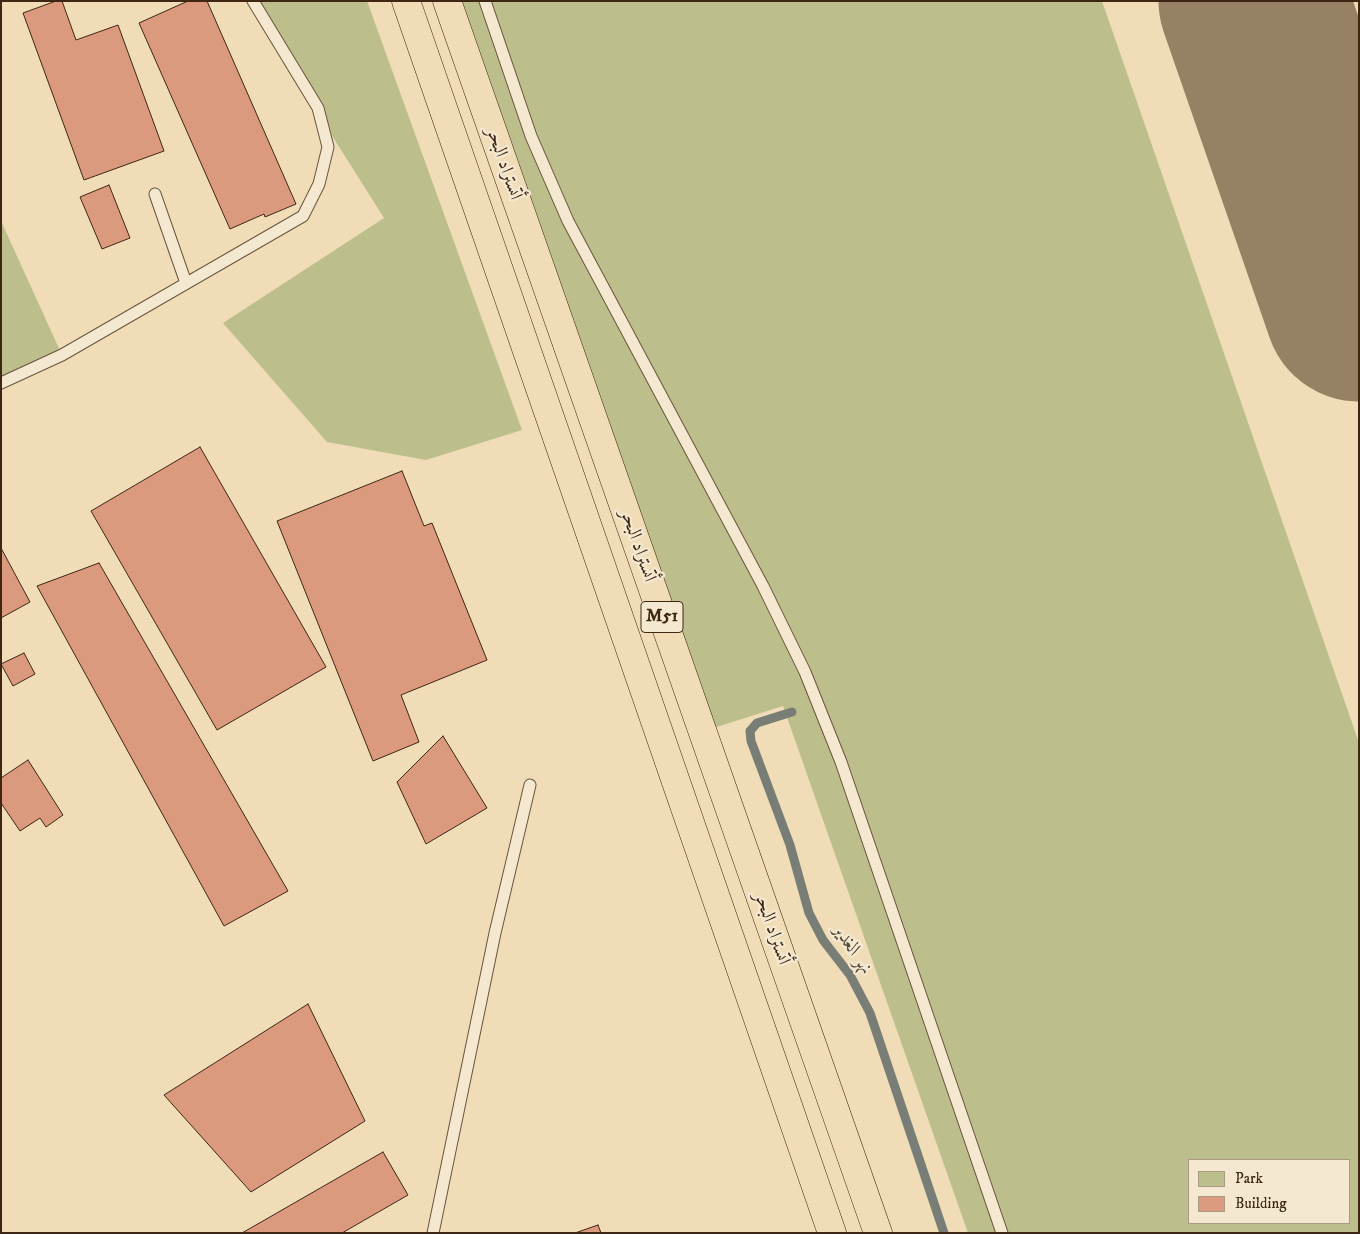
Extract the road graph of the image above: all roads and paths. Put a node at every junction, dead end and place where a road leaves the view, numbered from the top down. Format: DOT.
graph roads {
  1 [pos="253,1"];
  2 [pos="406,1"];
  3 [pos="447,1"];
  4 [pos="485,1"];
  5 [pos="155,194"];
  6 [pos="186,283"];
  7 [pos="1,383"];
  8 [pos="530,785"];
  9 [pos="433,1233"];
  10 [pos="832,1233"];
  11 [pos="878,1233"];
  12 [pos="1002,1233"];
  1 -- 6 [label="lane"];
  2 -- 10 [label="highway, أتستراد البحر / M51"];
  3 -- 11 [label="highway, أتستراد البحر / M51"];
  4 -- 12 [label="lane"];
  5 -- 6 [label="lane"];
  6 -- 7 [label="lane"];
  8 -- 9 [label="lane"];
}
